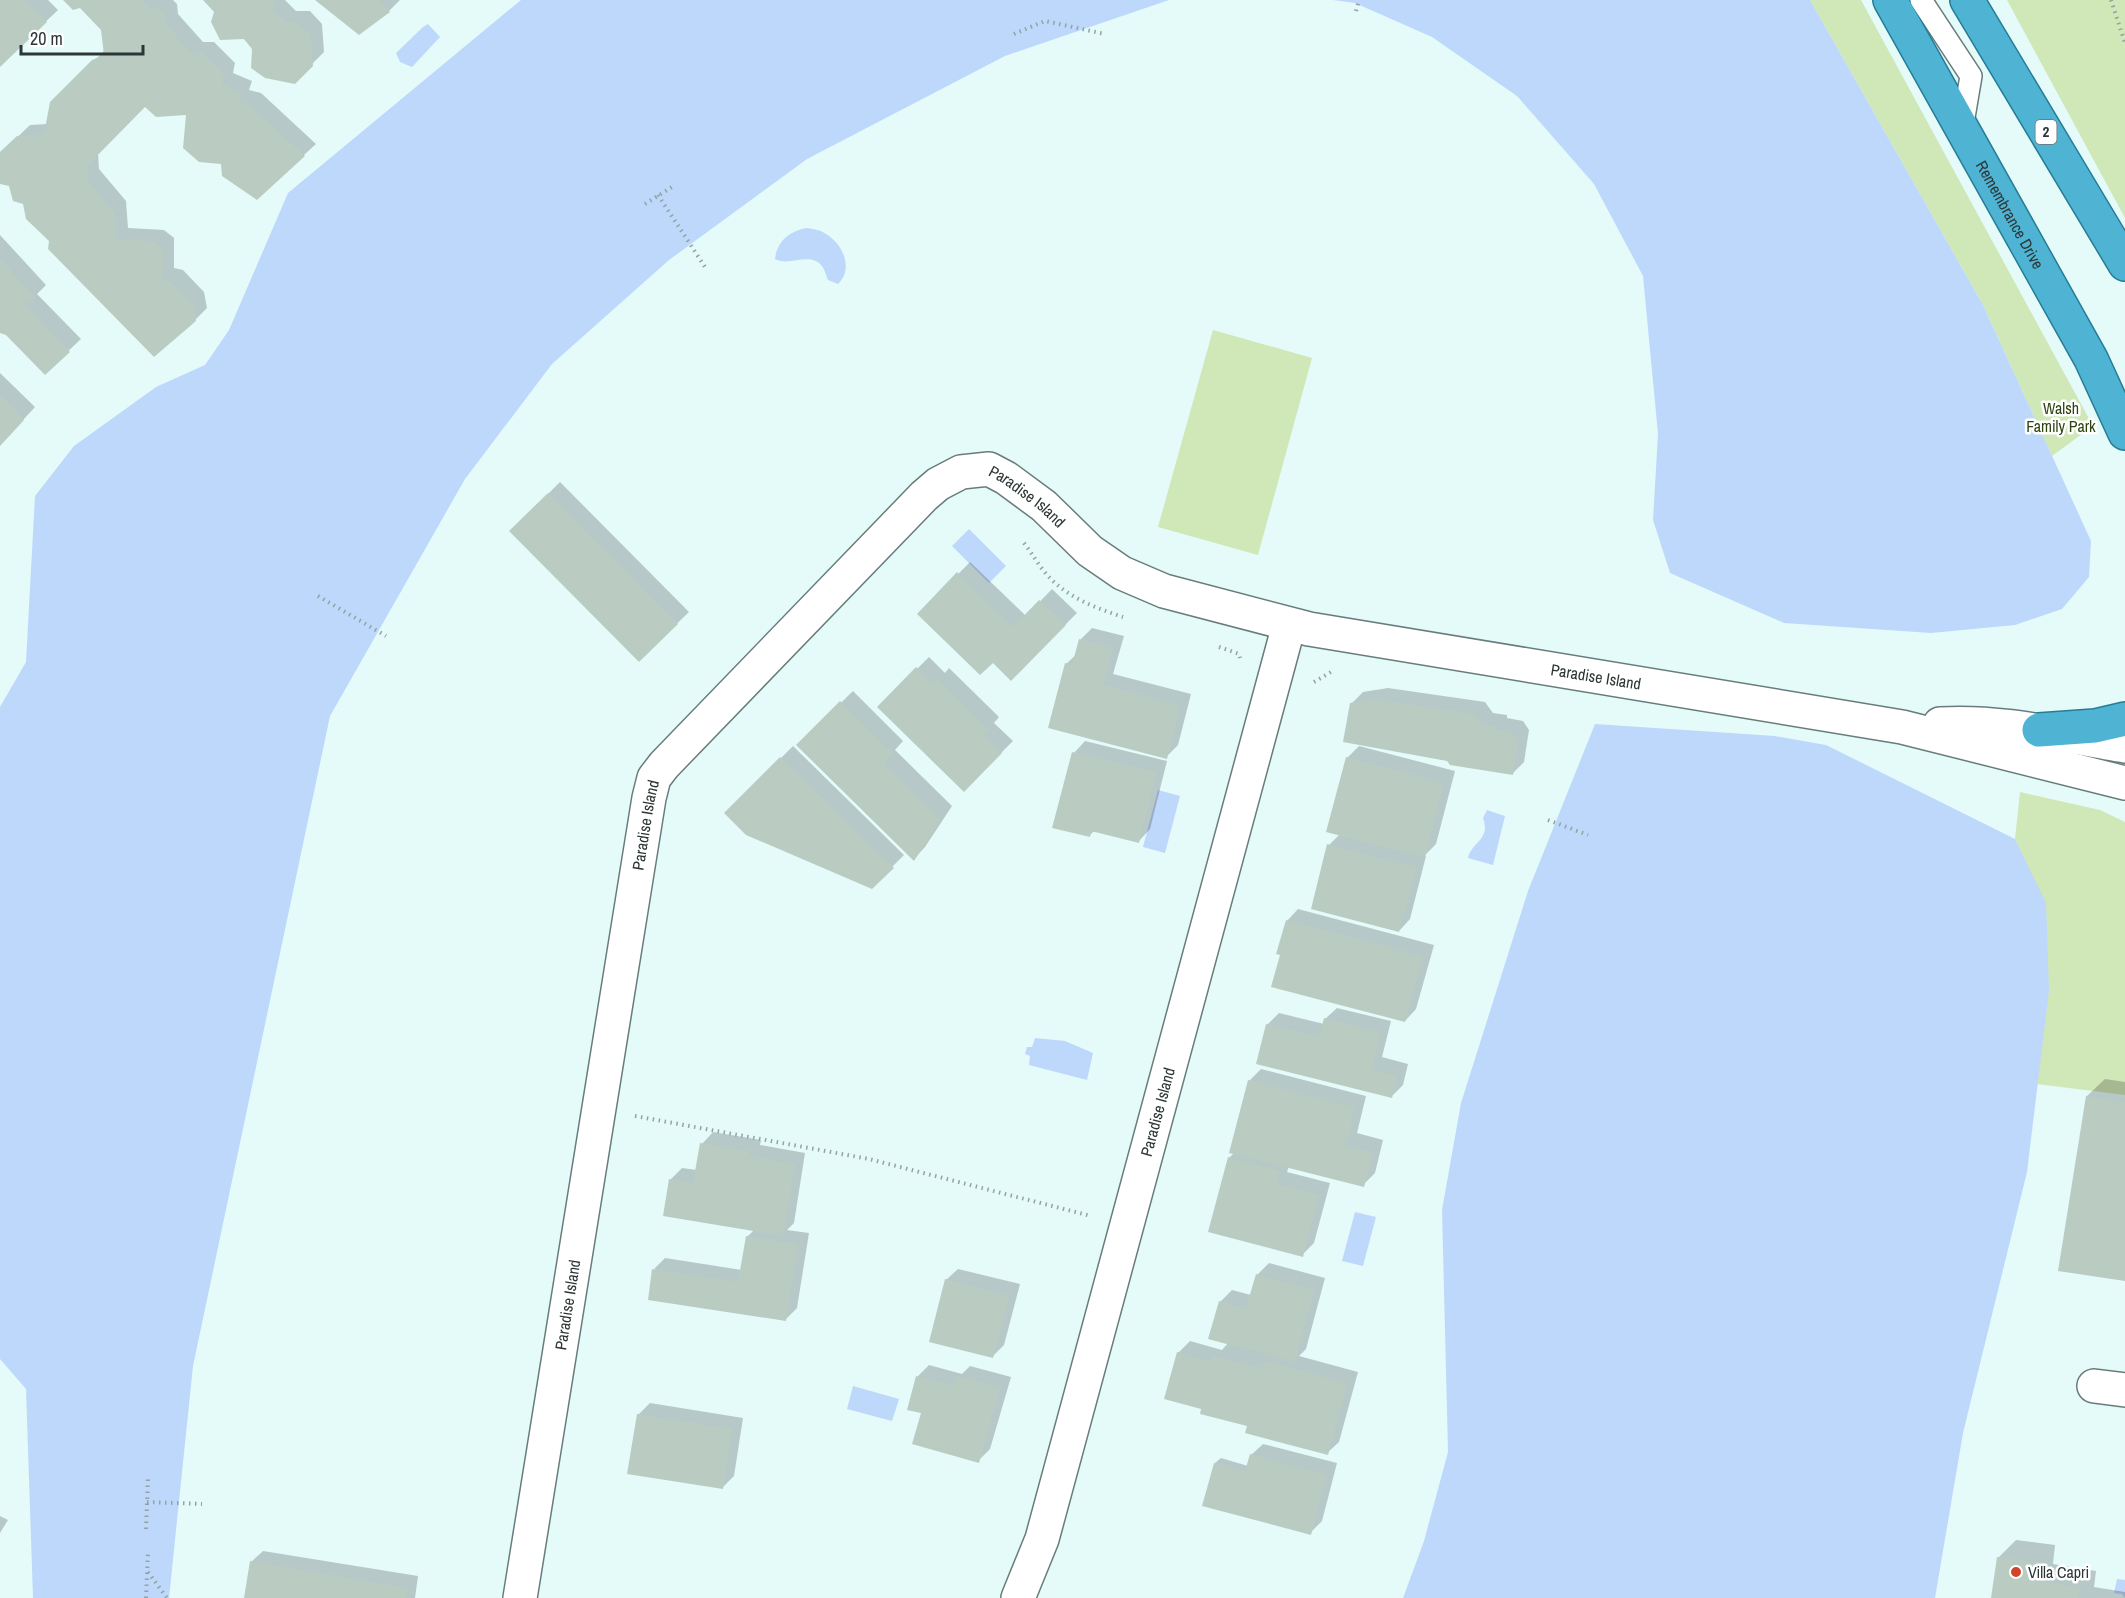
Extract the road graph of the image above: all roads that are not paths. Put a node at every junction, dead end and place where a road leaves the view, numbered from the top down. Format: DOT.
graph roads {
  1 [pos="1890,0"];
  2 [pos="1922,0"];
  3 [pos="1967,0"];
  4 [pos="1962,129"];
  5 [pos="2125,264"];
  6 [pos="2125,433"];
  7 [pos="1289,625"];
  8 [pos="2125,719"];
  9 [pos="1902,727"];
  10 [pos="2039,730"];
  11 [pos="2125,746"];
  12 [pos="2125,783"];
  13 [pos="520,1598"];
  14 [pos="1018,1598"];
  1 -- 4 [label="highway, Remembrance Drive"];
  2 -- 4 [label="lane"];
  3 -- 5 [label="highway, 2"];
  4 -- 6 [label="highway, Remembrance Drive"];
  7 -- 9 [label="street, Paradise Island"];
  7 -- 13 [label="street, Paradise Island"];
  7 -- 14 [label="street, Paradise Island"];
  8 -- 10 [label="highway"];
  9 -- 10 [label="street, Paradise Island"];
  9 -- 12 [label="street, Paradise Island"];
  10 -- 11 [label="street, Paradise Island"];
}
